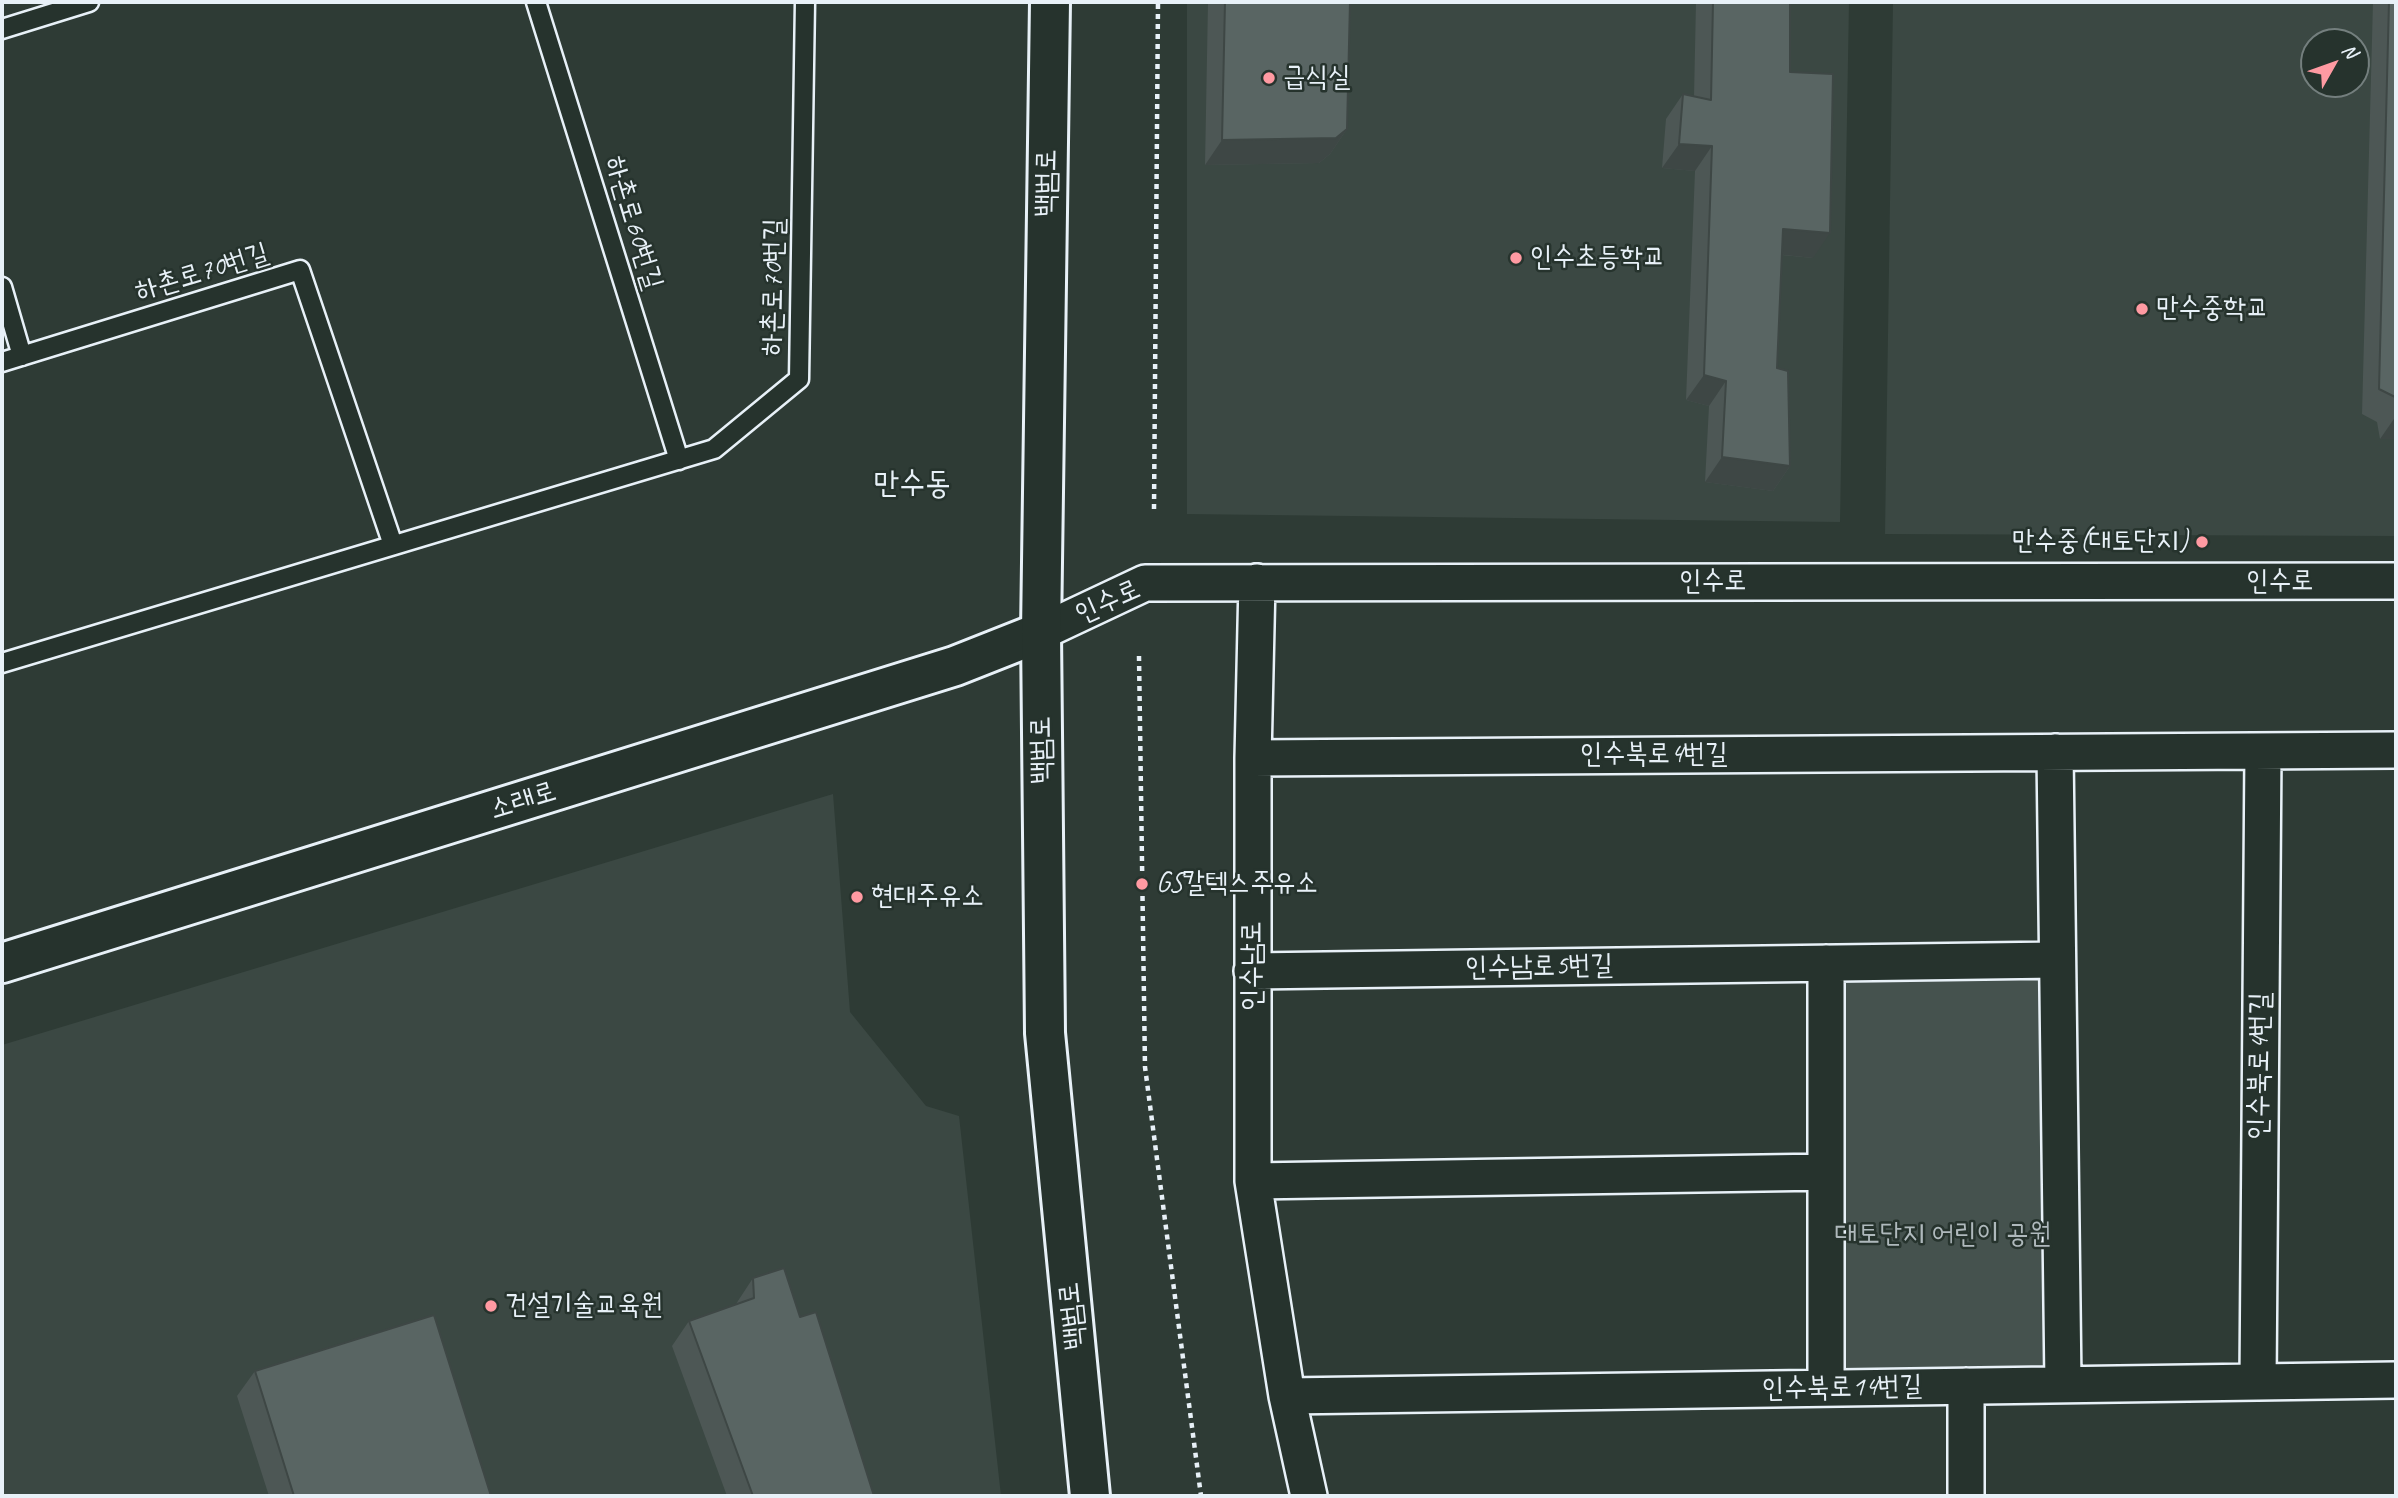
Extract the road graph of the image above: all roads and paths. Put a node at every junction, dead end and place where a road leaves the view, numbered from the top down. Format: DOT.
graph roads {
  1 [pos="89,2"];
  2 [pos="536,2"];
  3 [pos="805,2"];
  4 [pos="1050,2"];
  5 [pos="1158,2"];
  6 [pos="2,29"];
  7 [pos="2,286"];
  8 [pos="22,356"];
  9 [pos="2,362"];
  10 [pos="679,460"];
  11 [pos="1154,509"];
  12 [pos="393,545"];
  13 [pos="1257,582"];
  14 [pos="2396,582"];
  15 [pos="1041,632"];
  16 [pos="1139,656"];
  17 [pos="2,663"];
  18 [pos="2396,750"];
  19 [pos="2263,751"];
  20 [pos="2055,752"];
  21 [pos="1253,758"];
  22 [pos="2057,960"];
  23 [pos="2,963"];
  24 [pos="1826,963"];
  25 [pos="1252,971"];
  26 [pos="1826,1172"];
  27 [pos="1253,1181"];
  28 [pos="2396,1380"];
  29 [pos="2258,1382"];
  30 [pos="2063,1384"];
  31 [pos="1966,1386"];
  32 [pos="1826,1388"];
  33 [pos="1287,1396"];
  34 [pos="1090,1496"];
  35 [pos="1201,1496"];
  36 [pos="1309,1496"];
  37 [pos="1966,1496"];
  1 -- 6 [label="lane"];
  2 -- 10 [label="lane, 하촌로60번길"];
  3 -- 10 [label="lane, 하촌로70번길"];
  4 -- 15 [label="main road, 백범로"];
  5 -- 11 [label="path"];
  7 -- 8 [label="lane"];
  8 -- 9 [label="lane, 하촌로70번길"];
  8 -- 12 [label="lane, 하촌로70번길"];
  10 -- 12 [label="lane, 하촌로70번길"];
  12 -- 17 [label="lane, 하촌로70번길"];
  13 -- 14 [label="street, 인수로"];
  13 -- 15 [label="street, 인수로"];
  13 -- 21 [label="street, 인수남로"];
  15 -- 23 [label="main road, 소래로"];
  15 -- 34 [label="main road, 백범로"];
  16 -- 35 [label="path"];
  18 -- 19 [label="street, 인수북로4번길"];
  19 -- 20 [label="street, 인수북로4번길"];
  19 -- 29 [label="street, 인수북로4번길"];
  20 -- 21 [label="street, 인수북로4번길"];
  20 -- 22 [label="street"];
  21 -- 25 [label="street, 인수남로"];
  22 -- 24 [label="street, 인수남로5번길"];
  22 -- 30 [label="street"];
  24 -- 25 [label="street, 인수남로5번길"];
  24 -- 26 [label="street"];
  25 -- 27 [label="street, 인수남로"];
  26 -- 27 [label="street"];
  26 -- 32 [label="street"];
  27 -- 33 [label="street, 인수남로"];
  28 -- 29 [label="street, 인수북로14번길"];
  29 -- 30 [label="street, 인수북로14번길"];
  30 -- 31 [label="street, 인수북로14번길"];
  31 -- 32 [label="street, 인수북로14번길"];
  31 -- 37 [label="street"];
  32 -- 33 [label="street, 인수북로14번길"];
  33 -- 36 [label="street, 인수남로"];
}
